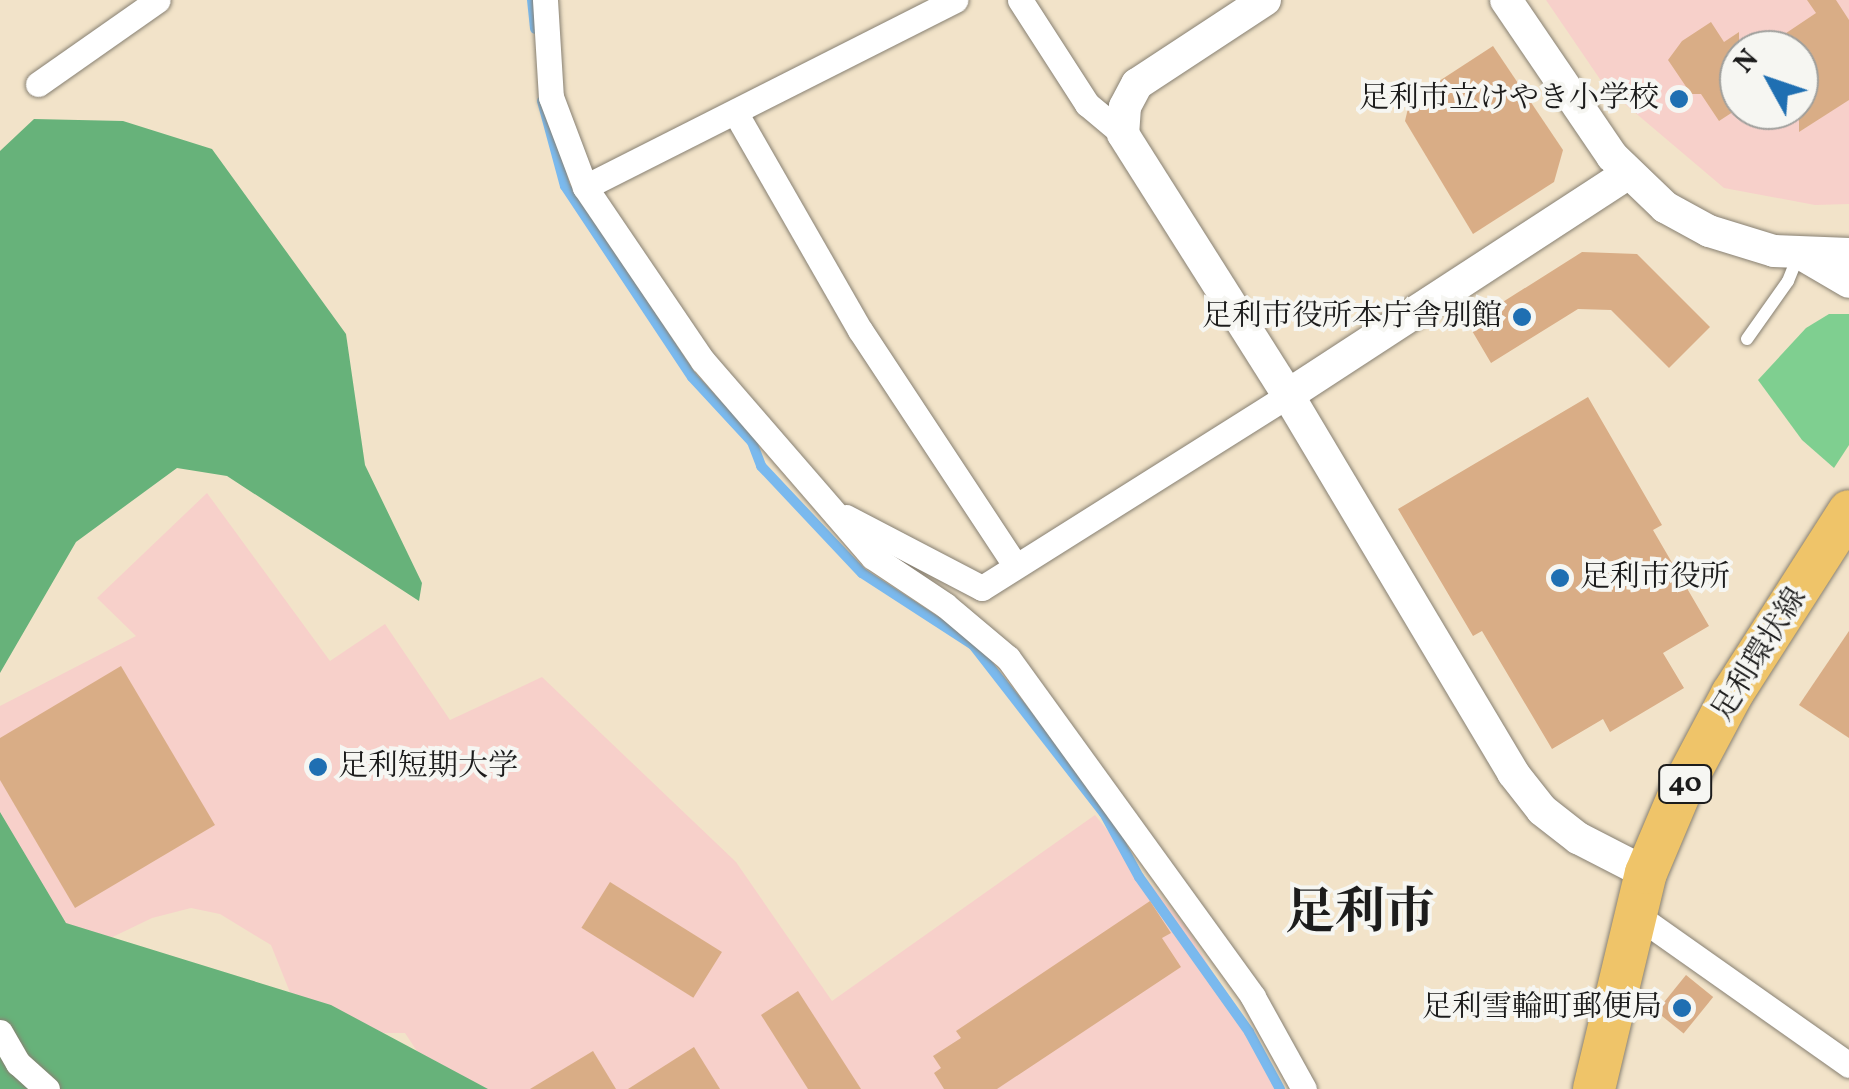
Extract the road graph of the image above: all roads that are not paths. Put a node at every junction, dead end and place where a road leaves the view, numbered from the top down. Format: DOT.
graph roads {
  1 [pos="158,0"];
  2 [pos="545,0"];
  3 [pos="956,0"];
  4 [pos="1020,0"];
  5 [pos="1265,0"];
  6 [pos="1506,0"];
  7 [pos="38,84"];
  8 [pos="734,112"];
  9 [pos="1122,134"];
  10 [pos="1628,173"];
  11 [pos="585,187"];
  12 [pos="1799,253"];
  13 [pos="1849,254"];
  14 [pos="1849,282"];
  15 [pos="1747,339"];
  16 [pos="1288,394"];
  17 [pos="832,511"];
  18 [pos="1849,511"];
  19 [pos="1015,565"];
  20 [pos="1646,873"];
  21 [pos="1635,914"];
  22 [pos="0,1032"];
  23 [pos="1849,1065"];
  24 [pos="47,1089"];
  25 [pos="1304,1089"];
  26 [pos="1594,1089"];
  1 -- 7 [label="street"];
  2 -- 11 [label="street"];
  3 -- 8 [label="street"];
  4 -- 9 [label="street"];
  5 -- 9 [label="street"];
  6 -- 10 [label="street"];
  8 -- 11 [label="street"];
  8 -- 19 [label="street"];
  9 -- 16 [label="street"];
  10 -- 12 [label="street"];
  10 -- 16 [label="street"];
  11 -- 17 [label="street"];
  12 -- 13 [label="street"];
  12 -- 14 [label="street"];
  12 -- 15 [label="lane"];
  16 -- 19 [label="street"];
  16 -- 20 [label="street"];
  17 -- 19 [label="street"];
  17 -- 25 [label="street"];
  18 -- 20 [label="main road, 足利環状線 / 40"];
  20 -- 21 [label="main road, 足利環状線 / 40"];
  21 -- 23 [label="street"];
  21 -- 26 [label="main road, 足利環状線 / 40"];
  22 -- 24 [label="street"];
}
